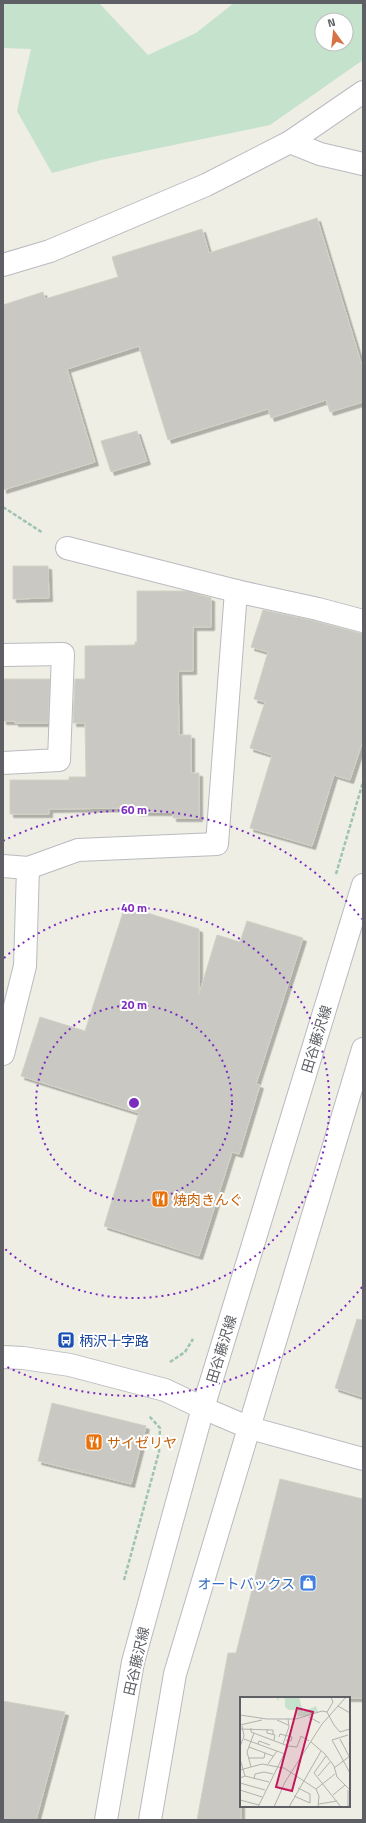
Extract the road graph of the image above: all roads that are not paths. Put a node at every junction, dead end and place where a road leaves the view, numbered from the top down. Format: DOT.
graph roads {
  1 [pos="363,92"];
  2 [pos="290,142"];
  3 [pos="363,164"];
  4 [pos="3,265"];
  5 [pos="67,548"];
  6 [pos="236,591"];
  7 [pos="363,621"];
  8 [pos="3,655"];
  9 [pos="3,763"];
  10 [pos="3,866"];
  11 [pos="28,868"];
  12 [pos="363,885"];
  13 [pos="363,1049"];
  14 [pos="3,1054"];
  15 [pos="3,1357"];
  16 [pos="203,1408"];
  17 [pos="250,1428"];
  18 [pos="363,1459"];
  19 [pos="106,1820"];
  20 [pos="150,1820"];
  1 -- 2 [label="street"];
  2 -- 3 [label="street"];
  2 -- 4 [label="street"];
  5 -- 6 [label="street"];
  6 -- 7 [label="street"];
  6 -- 11 [label="street"];
  8 -- 9 [label="street"];
  10 -- 11 [label="street"];
  11 -- 14 [label="street"];
  12 -- 16 [label="street, 田谷藤沢線"];
  13 -- 17 [label="street"];
  15 -- 16 [label="street"];
  16 -- 17 [label="street"];
  16 -- 19 [label="street, 田谷藤沢線"];
  17 -- 18 [label="street"];
  17 -- 20 [label="street"];
}
